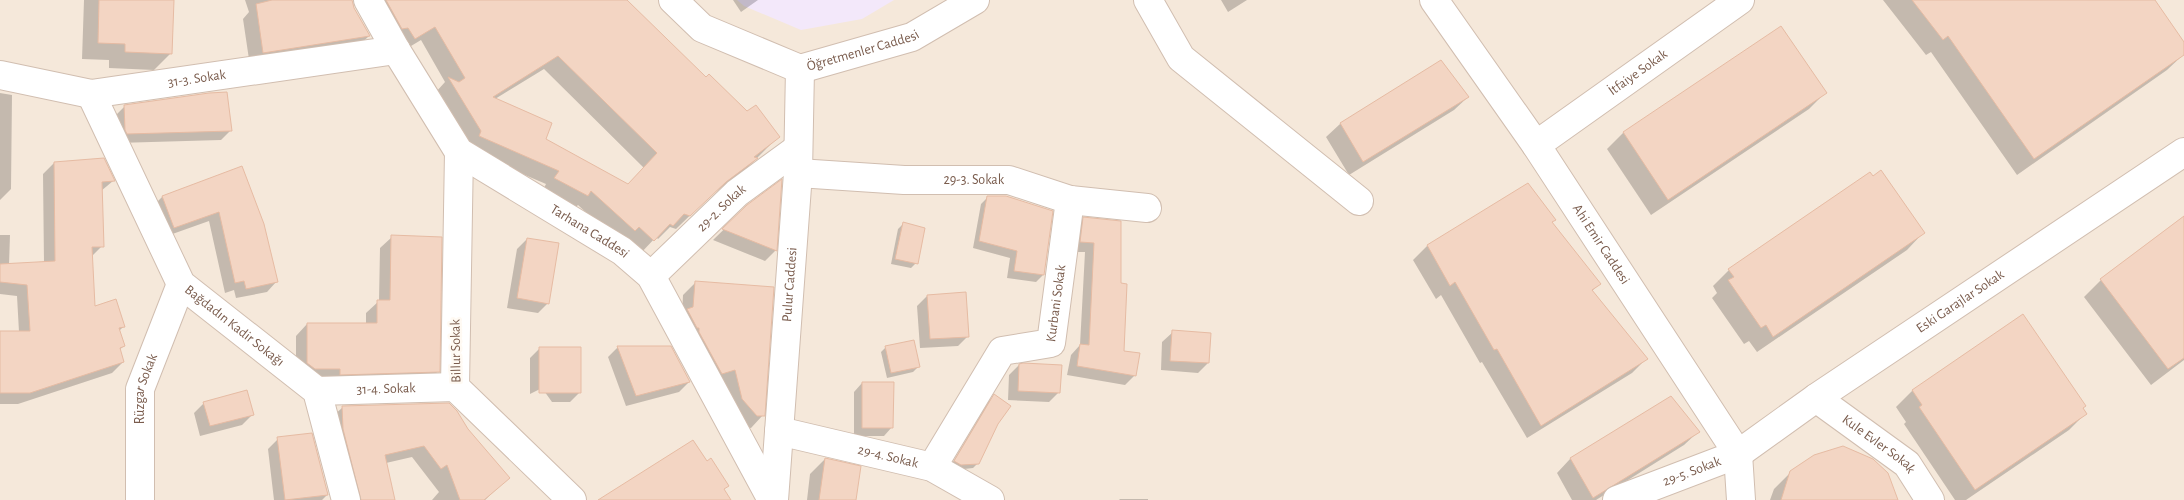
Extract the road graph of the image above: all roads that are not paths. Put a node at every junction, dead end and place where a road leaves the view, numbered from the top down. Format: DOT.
graph roads {
  1 [pos="368,0"];
  2 [pos="673,0"];
  3 [pos="975,0"];
  4 [pos="1148,0"];
  5 [pos="1434,0"];
  6 [pos="1740,0"];
  7 [pos="396,50"];
  8 [pos="800,69"];
  9 [pos="0,75"];
  10 [pos="91,94"];
  11 [pos="1536,145"];
  12 [pos="459,152"];
  13 [pos="2184,152"];
  14 [pos="798,161"];
  15 [pos="1070,200"];
  16 [pos="1359,200"];
  17 [pos="1148,208"];
  18 [pos="651,276"];
  19 [pos="181,284"];
  20 [pos="455,387"];
  21 [pos="317,391"];
  22 [pos="1816,398"];
  23 [pos="779,431"];
  24 [pos="1738,454"];
  25 [pos="932,467"];
  26 [pos="562,497"];
  27 [pos="140,500"];
  28 [pos="346,500"];
  29 [pos="773,500"];
  30 [pos="990,500"];
  31 [pos="1617,500"];
  32 [pos="1741,500"];
  33 [pos="1930,500"];
  1 -- 7 [label="street, Tarhana Caddesi"];
  2 -- 8 [label="street, Öğretmenler Caddesi"];
  3 -- 8 [label="street, Öğretmenler Caddesi"];
  4 -- 16 [label="street"];
  5 -- 11 [label="street, Ahi Emir Caddesi"];
  6 -- 11 [label="street, İtfaiye Sokak"];
  7 -- 10 [label="street, 31-3. Sokak"];
  7 -- 12 [label="street, Tarhana Caddesi"];
  8 -- 14 [label="street, Pulur Caddesi"];
  9 -- 10 [label="street, 31-3. Sokak"];
  10 -- 19 [label="street, Bağdadın Kadir Sokağı"];
  11 -- 24 [label="street, Ahi Emir Caddesi"];
  12 -- 18 [label="street, Tarhana Caddesi"];
  12 -- 20 [label="street, Billur Sokak"];
  13 -- 22 [label="street, Eski Garajlar Sokak"];
  14 -- 15 [label="street, 29-3. Sokak"];
  14 -- 18 [label="street, 29-2. Sokak"];
  14 -- 23 [label="street, Pulur Caddesi"];
  15 -- 17 [label="street, 29-3. Sokak"];
  15 -- 25 [label="street, Kurbani Sokak"];
  18 -- 29 [label="street, Tarhana Caddesi"];
  19 -- 21 [label="street, Bağdadın Kadir Sokağı"];
  19 -- 27 [label="street, Rüzgar Sokak"];
  20 -- 21 [label="street, 31-4. Sokak"];
  20 -- 26 [label="street, Billur Sokak"];
  21 -- 28 [label="street"];
  22 -- 24 [label="street, Eski Garajlar Sokak"];
  22 -- 33 [label="street, Kule Evler Sokak"];
  23 -- 25 [label="street, 29-4. Sokak"];
  23 -- 29 [label="street, Pulur Caddesi"];
  24 -- 31 [label="street, 29-5. Sokak"];
  24 -- 32 [label="street, Ahi Emir Caddesi"];
  25 -- 30 [label="street, 29-4. Sokak"];
}
